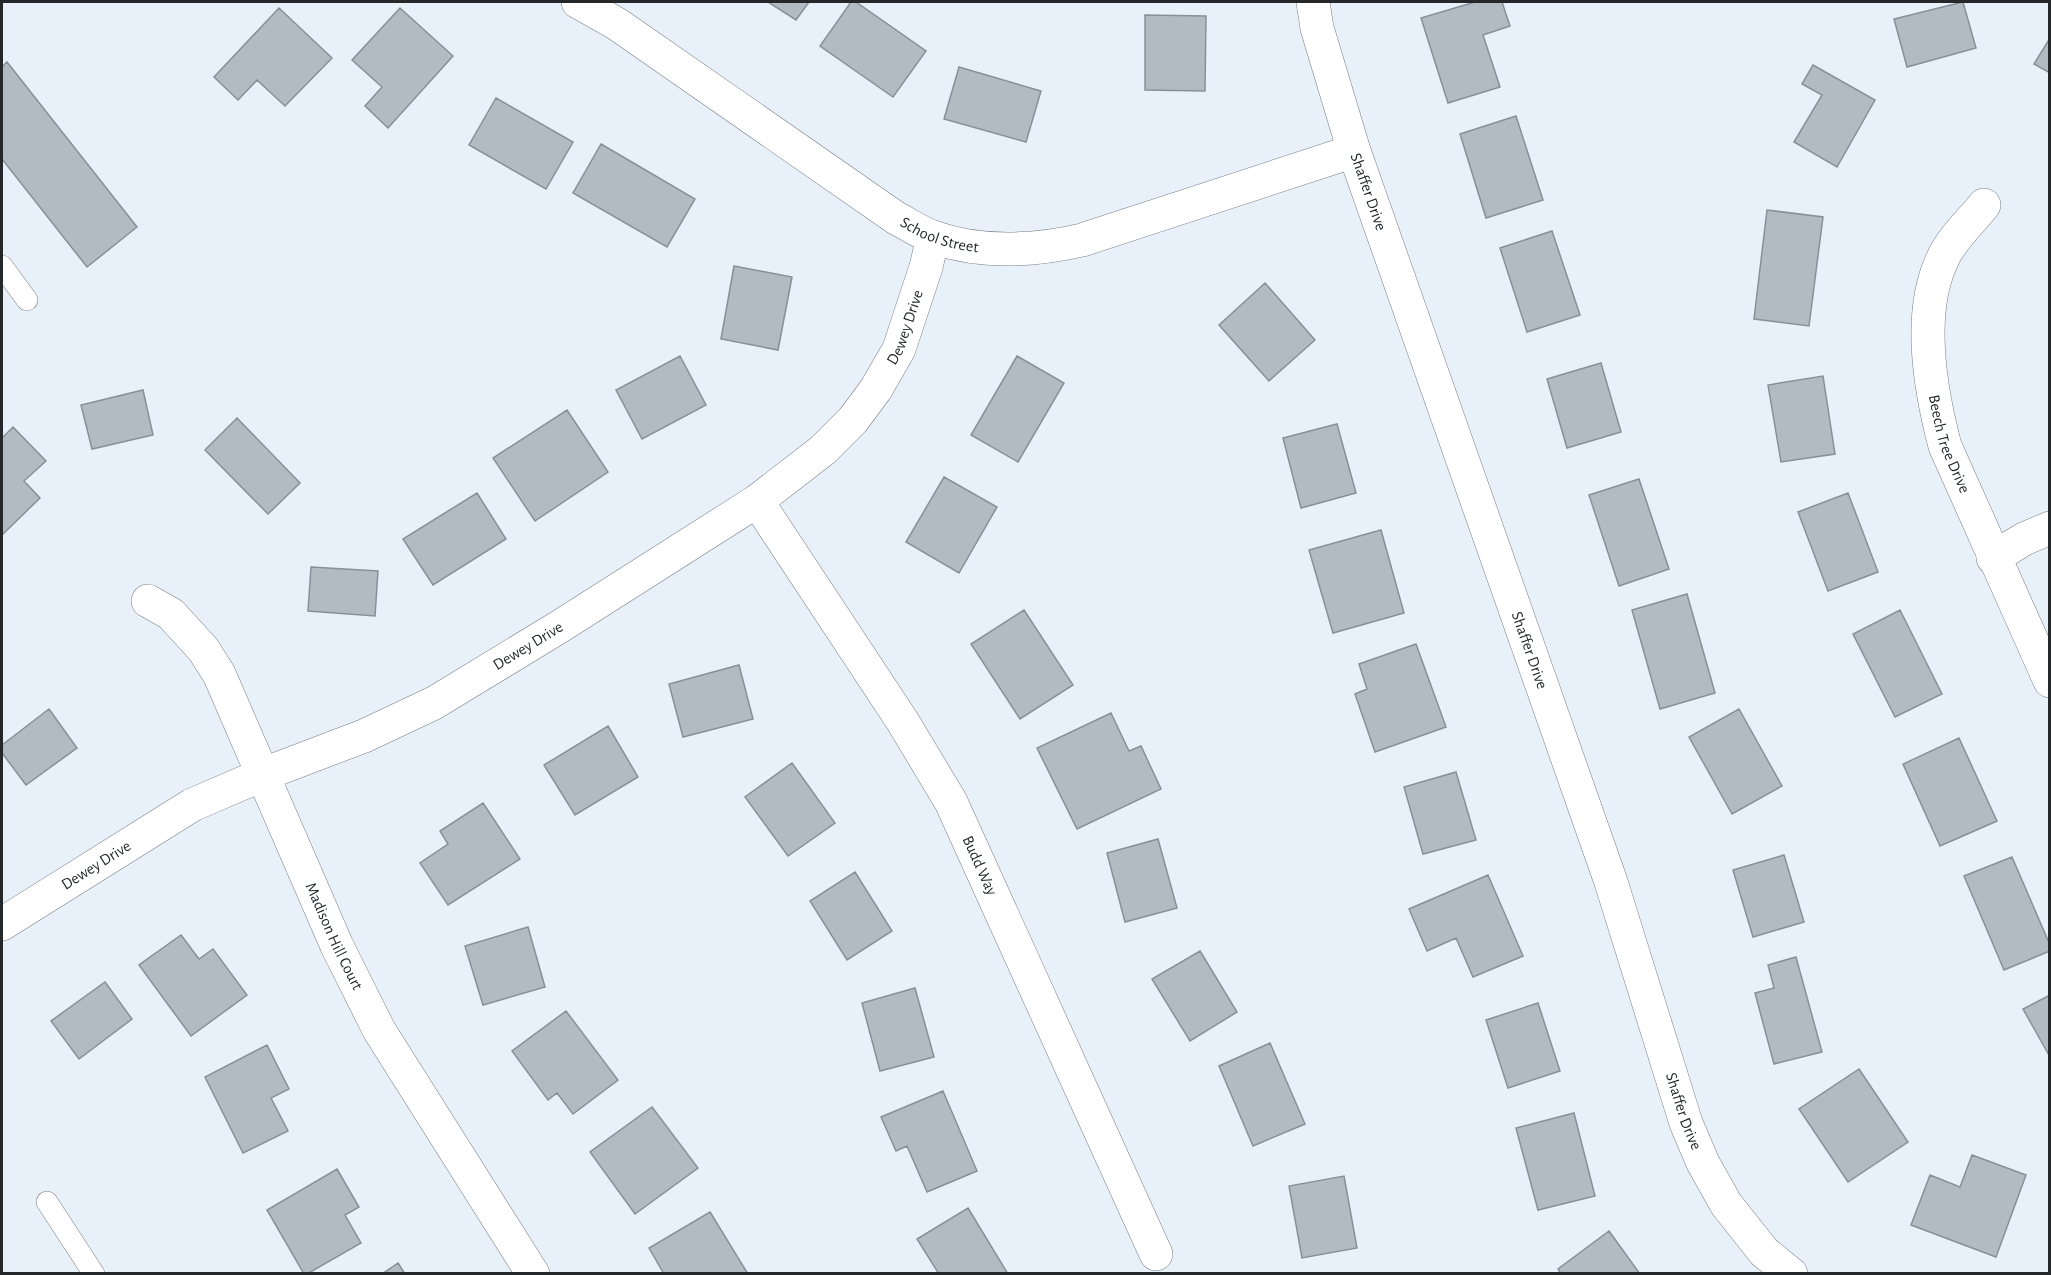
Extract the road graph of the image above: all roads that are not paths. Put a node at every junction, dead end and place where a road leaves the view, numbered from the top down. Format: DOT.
graph roads {
  1 [pos="578,2"];
  2 [pos="1313,2"];
  3 [pos="1354,151"];
  4 [pos="1984,205"];
  5 [pos="933,237"];
  6 [pos="2,266"];
  7 [pos="27,300"];
  8 [pos="757,501"];
  9 [pos="2049,528"];
  10 [pos="1993,558"];
  11 [pos="148,601"];
  12 [pos="2049,681"];
  13 [pos="264,774"];
  14 [pos="2,924"];
  15 [pos="47,1202"];
  16 [pos="1156,1254"];
  17 [pos="94,1274"];
  18 [pos="533,1274"];
  19 [pos="1791,1274"];
  1 -- 5 [label="street, School Street"];
  2 -- 3 [label="street, Shaffer Drive"];
  3 -- 5 [label="street, School Street"];
  3 -- 19 [label="street, Shaffer Drive"];
  4 -- 10 [label="street, Beech Tree Drive"];
  5 -- 8 [label="street, Dewey Drive"];
  6 -- 7 [label="lane"];
  8 -- 13 [label="street, Dewey Drive"];
  8 -- 16 [label="street, Budd Way"];
  9 -- 10 [label="street"];
  10 -- 12 [label="street, Beech Tree Drive"];
  11 -- 13 [label="street, Madison Hill Court"];
  13 -- 14 [label="street, Dewey Drive"];
  13 -- 18 [label="street, Madison Hill Court"];
  15 -- 17 [label="lane"];
}
